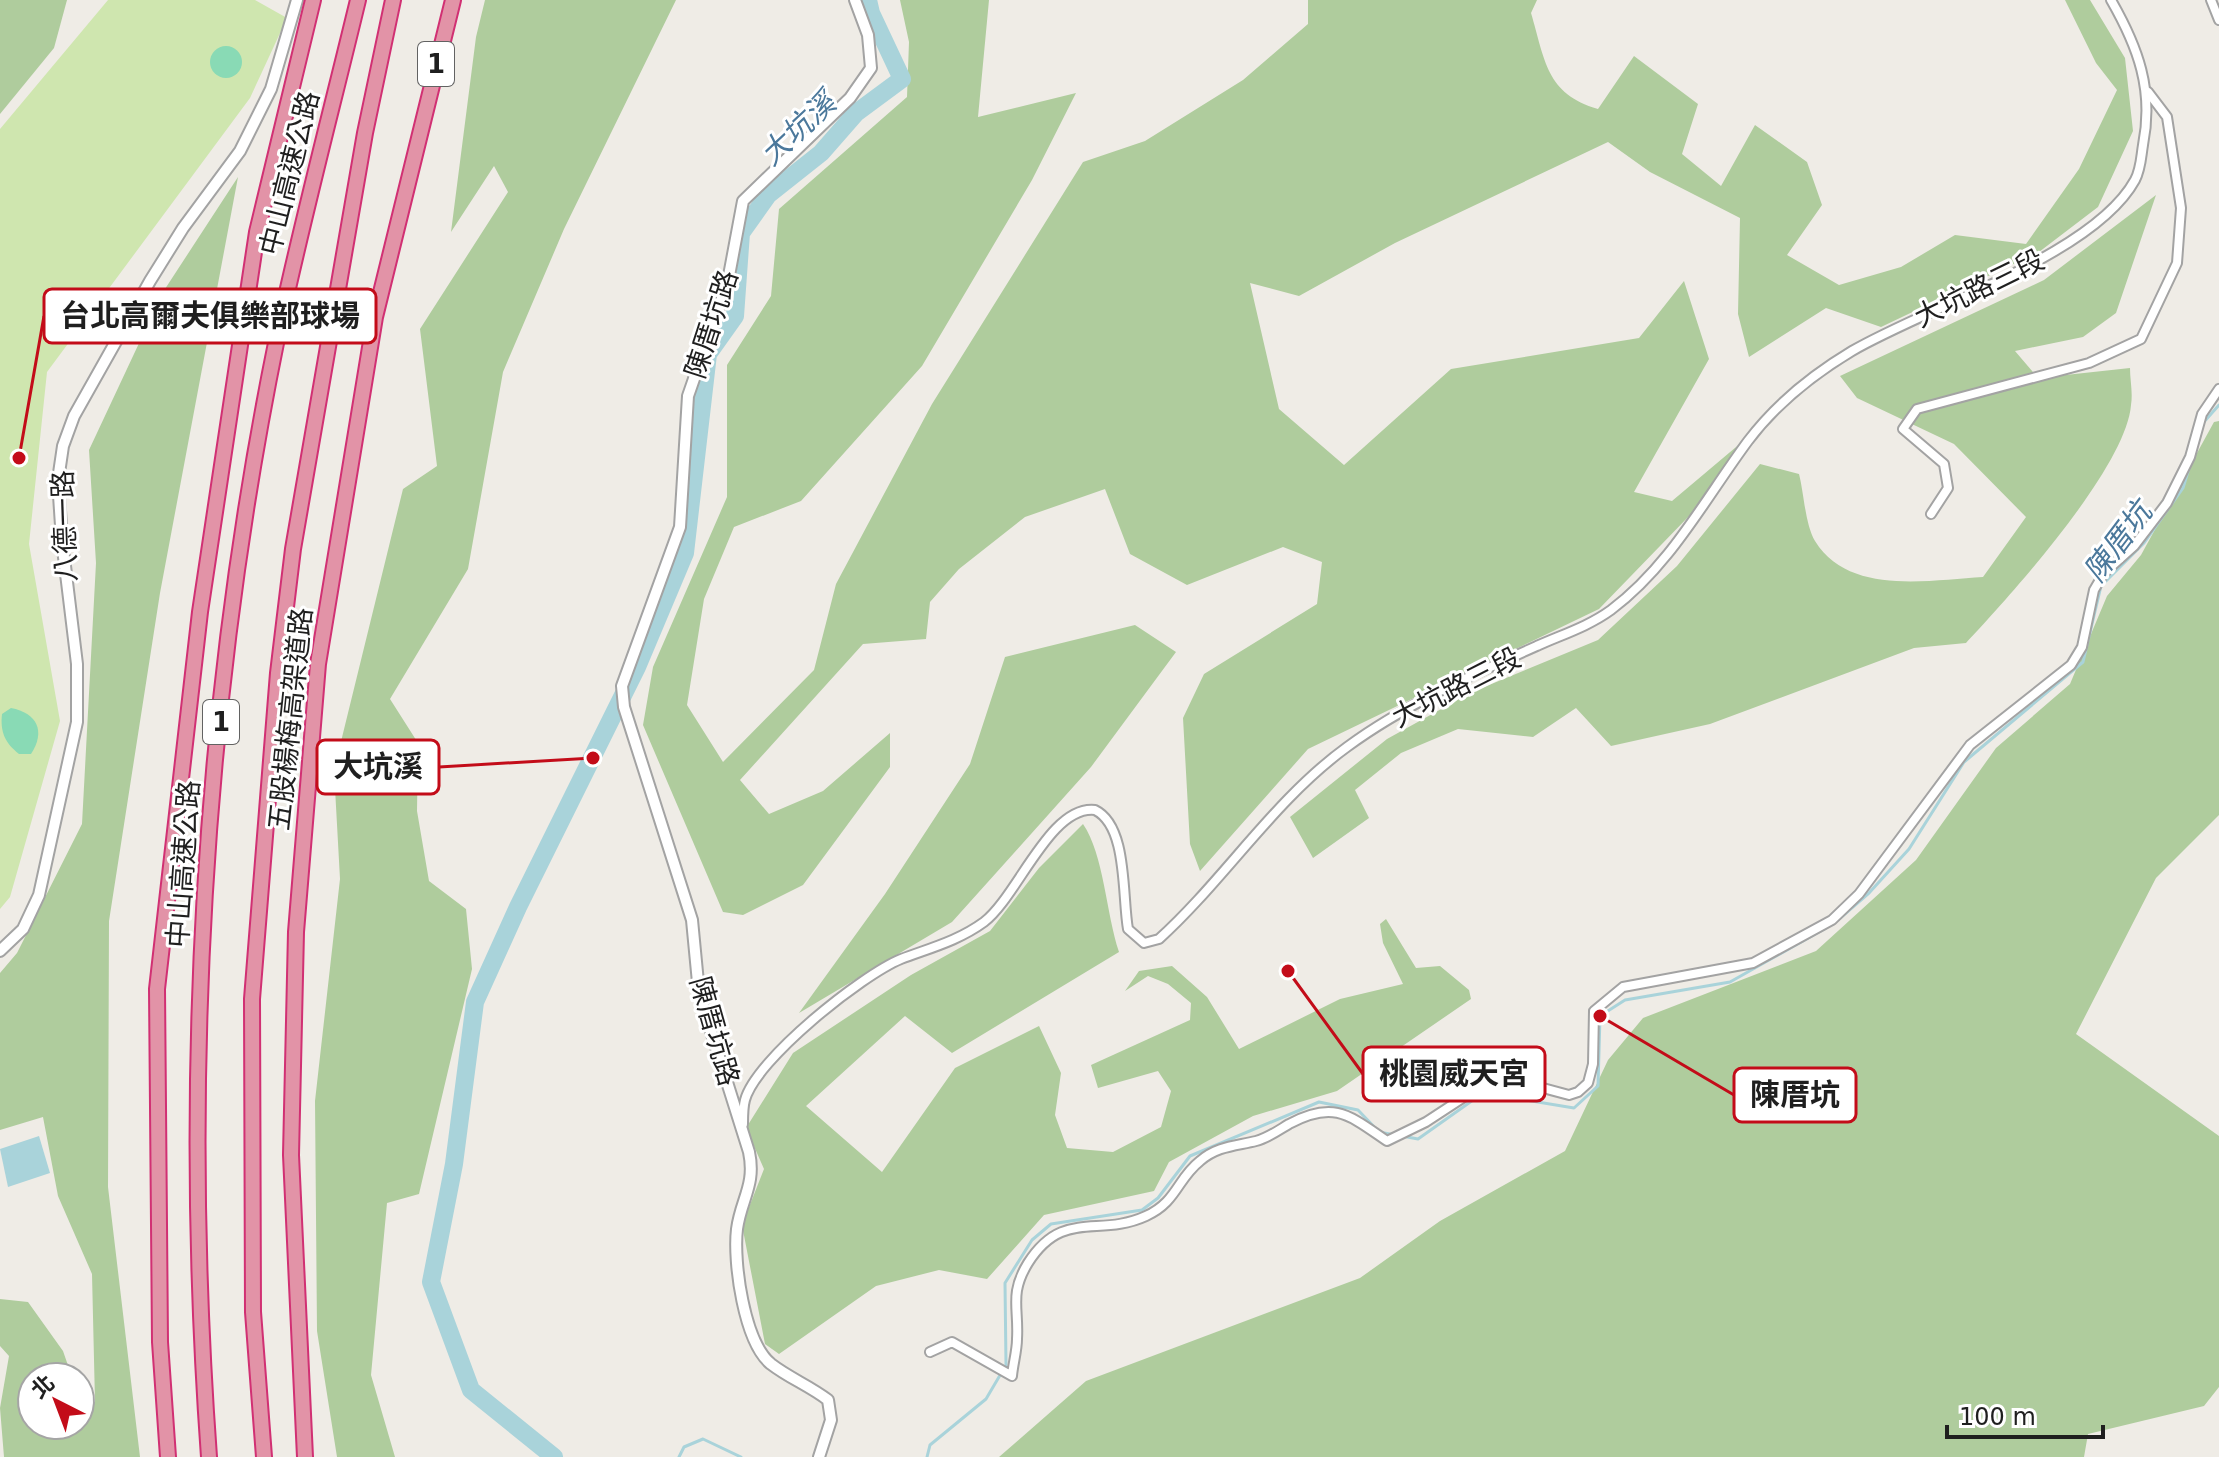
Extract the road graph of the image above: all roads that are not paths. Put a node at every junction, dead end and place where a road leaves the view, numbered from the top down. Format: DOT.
graph roads {
  1 [pos="297,0"];
  2 [pos="313,0"];
  3 [pos="358,0"];
  4 [pos="393,0"];
  5 [pos="453,0"];
  6 [pos="855,0"];
  7 [pos="2111,0"];
  8 [pos="2211,0"];
  9 [pos="2219,20"];
  10 [pos="2148,91"];
  11 [pos="2219,389"];
  12 [pos="1931,514"];
  13 [pos="0,951"];
  14 [pos="743,1124"];
  15 [pos="930,1352"];
  16 [pos="168,1457"];
  17 [pos="209,1457"];
  18 [pos="264,1457"];
  19 [pos="305,1457"];
  20 [pos="819,1457"];
  1 -- 13 [label="street, 八德一路"];
  2 -- 16 [label="highway, 1"];
  3 -- 17 [label="highway, 中山高速公路 / 1"];
  4 -- 18 [label="highway, 1"];
  5 -- 19 [label="highway, 五股楊梅高架道路 / 1"];
  6 -- 14 [label="street, 陳厝坑路"];
  7 -- 10 [label="street, 大坑路三段"];
  8 -- 9 [label="street"];
  10 -- 12 [label="street"];
  10 -- 14 [label="street, 大坑路三段"];
  11 -- 15 [label="street"];
  14 -- 20 [label="street, 陳厝坑路"];
}
